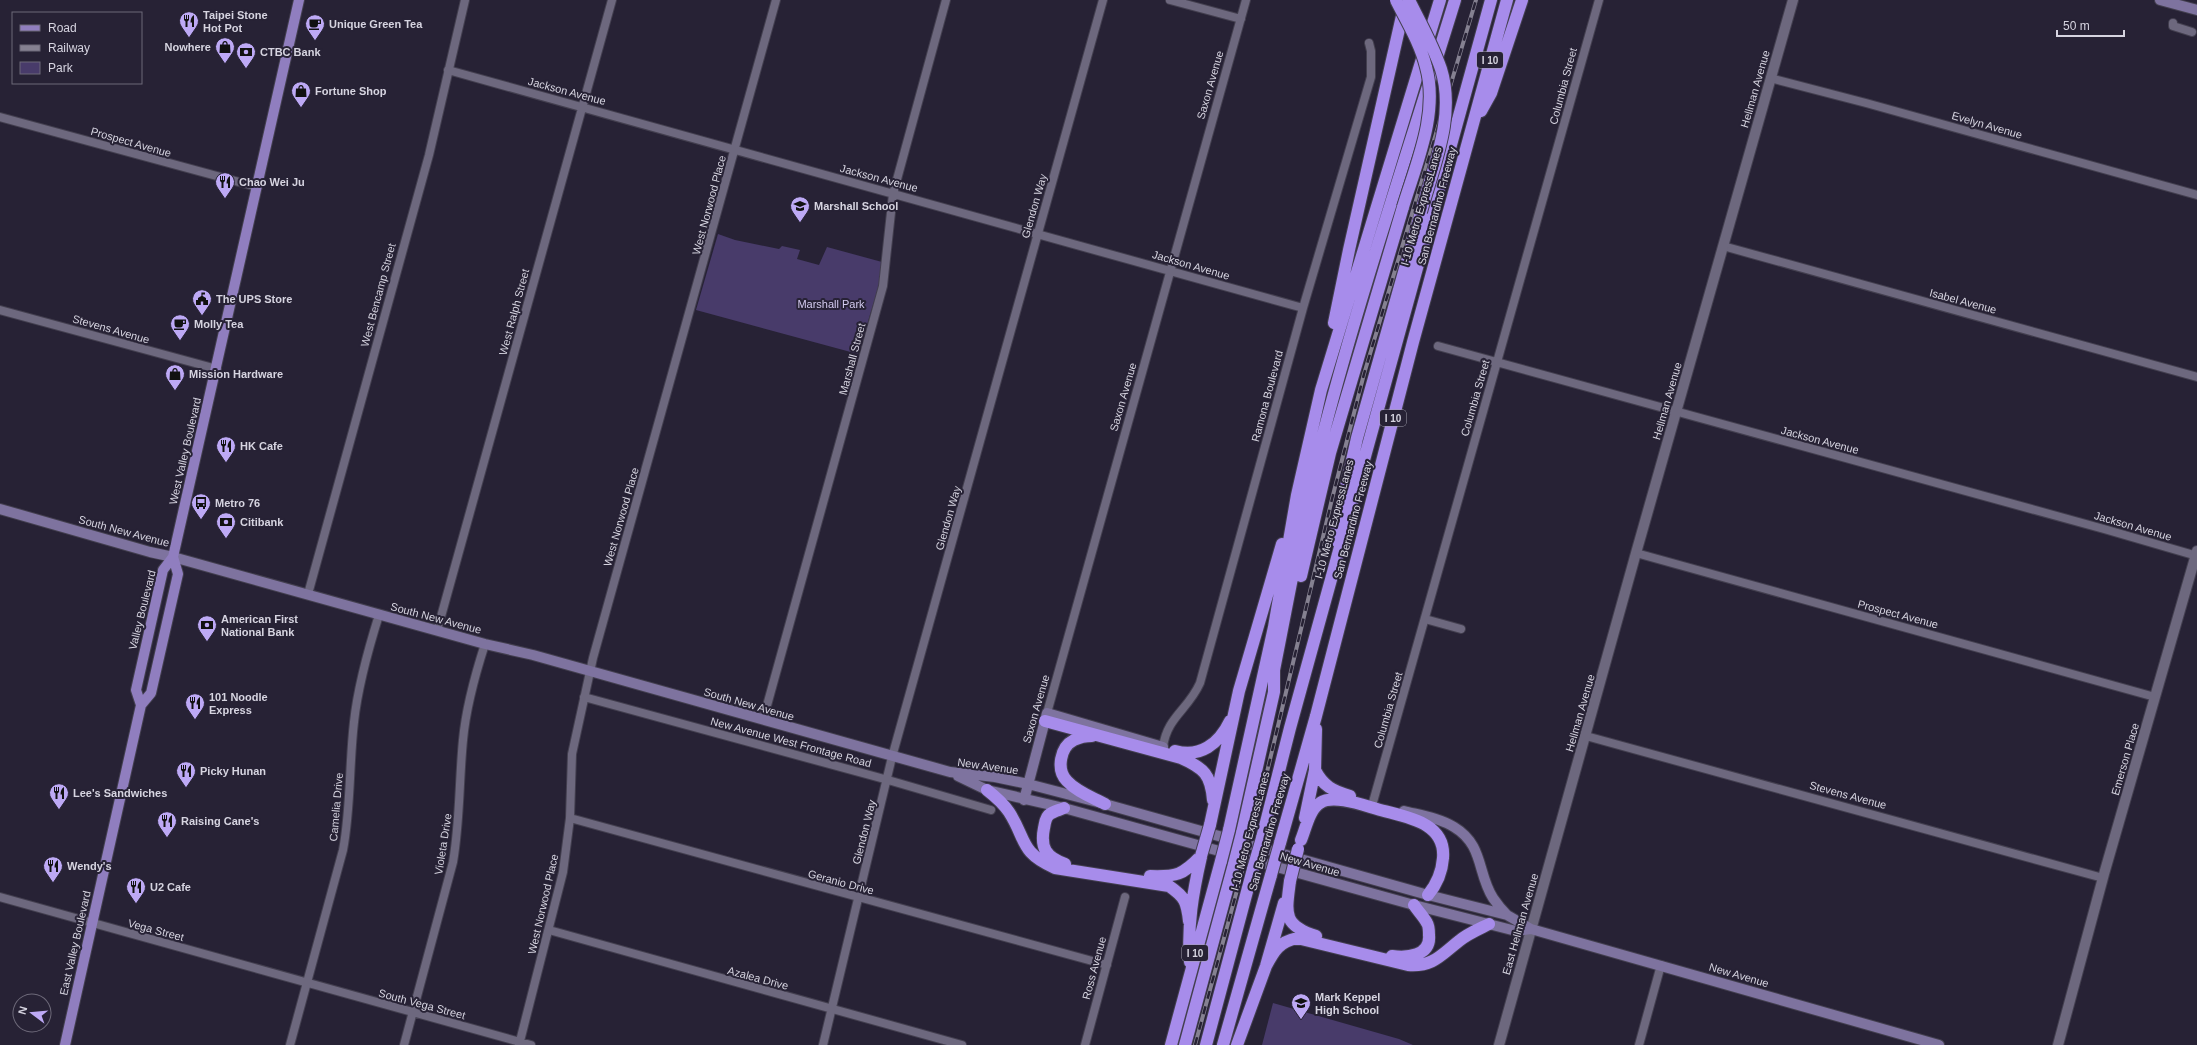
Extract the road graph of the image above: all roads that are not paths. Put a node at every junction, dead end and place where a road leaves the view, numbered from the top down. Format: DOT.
graph roads {
  1 [pos="299,0"];
  2 [pos="465,0"];
  3 [pos="612,0"];
  4 [pos="776,0"];
  5 [pos="946,0"];
  6 [pos="1103,0"];
  7 [pos="1170,0"];
  8 [pos="1246,0"];
  9 [pos="1396,0"];
  10 [pos="1405,0"];
  11 [pos="1408,0"];
  12 [pos="1440,0"];
  13 [pos="1455,0"];
  14 [pos="1491,0"];
  15 [pos="1507,0"];
  16 [pos="1522,0"];
  17 [pos="1599,0"];
  18 [pos="1793,0"];
  19 [pos="2160,0"];
  20 [pos="2197,10"];
  21 [pos="1241,19"];
  22 [pos="2173,23"];
  23 [pos="2192,32"];
  24 [pos="1369,43"];
  25 [pos="448,70"];
  26 [pos="1770,78"];
  27 [pos="582,106"];
  28 [pos="0,117"];
  29 [pos="1474,120"];
  30 [pos="735,149"];
  31 [pos="257,187"];
  32 [pos="893,194"];
  33 [pos="2197,195"];
  34 [pos="1038,234"];
  35 [pos="1723,246"];
  36 [pos="1170,271"];
  37 [pos="1303,308"];
  38 [pos="0,310"];
  39 [pos="1438,346"];
  40 [pos="1497,363"];
  41 [pos="217,369"];
  42 [pos="2197,377"];
  43 [pos="1321,390"];
  44 [pos="1677,412"];
  45 [pos="1297,495"];
  46 [pos="0,509"];
  47 [pos="1636,553"];
  48 [pos="2197,554"];
  49 [pos="173,557"];
  50 [pos="308,594"];
  51 [pos="379,615"];
  52 [pos="1425,619"];
  53 [pos="1461,629"];
  54 [pos="438,630"];
  55 [pos="485,644"];
  56 [pos="590,672"];
  57 [pos="1274,692"];
  58 [pos="584,697"];
  59 [pos="2155,697"];
  60 [pos="141,705"];
  61 [pos="1236,707"];
  62 [pos="1316,716"];
  63 [pos="1046,717"];
  64 [pos="763,720"];
  65 [pos="1290,728"];
  66 [pos="1093,735"];
  67 [pos="1586,736"];
  68 [pos="1163,747"];
  69 [pos="892,757"];
  70 [pos="1315,770"];
  71 [pos="950,772"];
  72 [pos="888,780"];
  73 [pos="1028,784"];
  74 [pos="987,790"];
  75 [pos="1024,800"];
  76 [pos="1373,802"];
  77 [pos="1105,804"];
  78 [pos="1064,808"];
  79 [pos="1214,809"];
  80 [pos="1565,809"];
  81 [pos="991,810"];
  82 [pos="570,818"];
  83 [pos="1300,845"];
  84 [pos="1201,856"];
  85 [pos="2103,878"];
  86 [pos="1290,881"];
  87 [pos="1428,895"];
  88 [pos="0,897"];
  89 [pos="1125,897"];
  90 [pos="859,898"];
  91 [pos="1414,905"];
  92 [pos="1507,915"];
  93 [pos="1189,921"];
  94 [pos="92,924"];
  95 [pos="1489,924"];
  96 [pos="549,930"];
  97 [pos="1531,930"];
  98 [pos="1107,965"];
  99 [pos="1661,965"];
  100 [pos="1266,966"];
  101 [pos="1191,971"];
  102 [pos="307,983"];
  103 [pos="833,1010"];
  104 [pos="412,1013"];
  105 [pos="519,1044"];
  106 [pos="64,1045"];
  107 [pos="290,1045"];
  108 [pos="404,1045"];
  109 [pos="530,1045"];
  110 [pos="823,1045"];
  111 [pos="962,1045"];
  112 [pos="1085,1045"];
  113 [pos="1171,1045"];
  114 [pos="1185,1045"];
  115 [pos="1206,1045"];
  116 [pos="1223,1045"];
  117 [pos="1237,1045"];
  118 [pos="1499,1045"];
  119 [pos="1639,1045"];
  120 [pos="1939,1045"];
  121 [pos="2058,1045"];
  1 -- 31 [label="main road, West Valley Boulevard"];
  2 -- 25 [label="street, West Bencamp Street"];
  3 -- 27 [label="street, West Ralph Street"];
  4 -- 30 [label="street, West Norwood Place"];
  5 -- 32 [label="street, Marshall Street"];
  6 -- 34 [label="street, Glendon Way"];
  7 -- 21 [label="street"];
  8 -- 21 [label="street, Saxon Avenue"];
  9 -- 57 [label="highway, bridge"];
  10 -- 43 [label="highway"];
  11 -- 65 [label="highway, bridge"];
  12 -- 43 [label="highway, I 10"];
  13 -- 57 [label="highway, I-10 Metro ExpressLanes"];
  14 -- 65 [label="highway, I-10 Metro ExpressLanes"];
  15 -- 29 [label="highway, San Bernardino Freeway / I 10"];
  16 -- 29 [label="highway"];
  17 -- 40 [label="street, Columbia Street"];
  18 -- 26 [label="street, Hellman Avenue"];
  19 -- 20 [label="main road"];
  21 -- 36 [label="street, Saxon Avenue"];
  22 -- 23 [label="street"];
  24 -- 37 [label="street, Ramona Boulevard"];
  25 -- 27 [label="street, Jackson Avenue"];
  25 -- 50 [label="street, West Bencamp Street"];
  26 -- 33 [label="street, Evelyn Avenue"];
  26 -- 35 [label="street, Hellman Avenue"];
  27 -- 30 [label="street, Jackson Avenue"];
  27 -- 54 [label="street, West Ralph Street"];
  28 -- 31 [label="street, Prospect Avenue"];
  29 -- 62 [label="highway, San Bernardino Freeway / I 10"];
  30 -- 32 [label="street, Jackson Avenue"];
  30 -- 56 [label="street, West Norwood Place"];
  31 -- 41 [label="main road, West Valley Boulevard"];
  32 -- 34 [label="street, Jackson Avenue"];
  32 -- 64 [label="street, Marshall Street"];
  34 -- 36 [label="street, Jackson Avenue"];
  34 -- 69 [label="street, Glendon Way"];
  35 -- 42 [label="street, Isabel Avenue"];
  35 -- 44 [label="street, Hellman Avenue"];
  36 -- 37 [label="street, Jackson Avenue"];
  36 -- 63 [label="street, Saxon Avenue"];
  37 -- 68 [label="street, Ramona Boulevard"];
  38 -- 41 [label="street, Stevens Avenue"];
  39 -- 40 [label="street, Jackson Avenue"];
  40 -- 44 [label="street, Jackson Avenue"];
  40 -- 52 [label="street, Columbia Street"];
  41 -- 49 [label="main road, West Valley Boulevard"];
  43 -- 45 [label="highway, I 10"];
  44 -- 47 [label="street, Hellman Avenue"];
  44 -- 48 [label="street, Jackson Avenue"];
  45 -- 61 [label="highway"];
  45 -- 101 [label="highway, I 10, bridge"];
  46 -- 49 [label="main road, South New Avenue"];
  47 -- 59 [label="street, Prospect Avenue"];
  47 -- 67 [label="street, Hellman Avenue"];
  48 -- 59 [label="street, Emerson Place"];
  49 -- 50 [label="main road, South New Avenue"];
  49 -- 60 [label="main road, Valley Boulevard"];
  49 -- 60 [label="main road"];
  50 -- 51 [label="main road, South New Avenue"];
  51 -- 54 [label="main road, South New Avenue"];
  51 -- 102 [label="street, Camelia Drive"];
  52 -- 53 [label="street"];
  52 -- 76 [label="street, Columbia Street"];
  54 -- 55 [label="main road, South New Avenue"];
  55 -- 56 [label="main road, South New Avenue"];
  55 -- 104 [label="street, Violeta Drive"];
  56 -- 58 [label="street, West Norwood Place"];
  56 -- 64 [label="main road, South New Avenue"];
  57 -- 114 [label="highway, I-10 Metro ExpressLanes, bridge"];
  58 -- 72 [label="street, New Avenue West Frontage Road"];
  58 -- 82 [label="street, West Norwood Place"];
  59 -- 85 [label="street, Emerson Place"];
  60 -- 94 [label="main road, East Valley Boulevard"];
  61 -- 68 [label="highway"];
  61 -- 79 [label="highway"];
  62 -- 70 [label="highway"];
  62 -- 116 [label="highway, San Bernardino Freeway / I 10, bridge"];
  63 -- 66 [label="highway"];
  63 -- 68 [label="main road"];
  63 -- 73 [label="main road, Saxon Avenue"];
  64 -- 69 [label="main road, South New Avenue"];
  65 -- 115 [label="highway, I-10 Metro ExpressLanes, bridge"];
  66 -- 77 [label="highway"];
  66 -- 79 [label="highway"];
  67 -- 80 [label="street, Hellman Avenue"];
  67 -- 85 [label="street, Stevens Avenue"];
  69 -- 71 [label="main road"];
  69 -- 72 [label="street, Glendon Way"];
  70 -- 76 [label="highway"];
  70 -- 83 [label="highway"];
  71 -- 73 [label="main road, New Avenue"];
  71 -- 74 [label="main road, New Avenue"];
  72 -- 81 [label="street, New Avenue West Frontage Road"];
  72 -- 90 [label="street, Glendon Way"];
  73 -- 75 [label="main road, Saxon Avenue"];
  73 -- 77 [label="main road, New Avenue"];
  74 -- 75 [label="main road, New Avenue"];
  74 -- 93 [label="highway"];
  75 -- 78 [label="main road, New Avenue"];
  76 -- 92 [label="main road"];
  77 -- 87 [label="main road, New Avenue"];
  78 -- 84 [label="highway"];
  78 -- 91 [label="main road, New Avenue"];
  79 -- 84 [label="highway, bridge"];
  80 -- 97 [label="street, East Hellman Avenue"];
  82 -- 90 [label="street, Geranio Drive"];
  82 -- 96 [label="street, West Norwood Place"];
  83 -- 86 [label="highway, bridge"];
  83 -- 87 [label="highway"];
  84 -- 93 [label="highway"];
  85 -- 121 [label="street, Emerson Place"];
  86 -- 91 [label="highway"];
  86 -- 100 [label="highway"];
  87 -- 92 [label="main road, New Avenue"];
  88 -- 94 [label="street, Vega Street"];
  89 -- 98 [label="street, Ross Avenue"];
  90 -- 98 [label="street, Geranio Drive"];
  90 -- 103 [label="street, Glendon Way"];
  91 -- 95 [label="main road, New Avenue"];
  92 -- 97 [label="main road, New Avenue"];
  93 -- 101 [label="highway"];
  94 -- 102 [label="street, Vega Street"];
  94 -- 106 [label="main road, East Valley Boulevard"];
  95 -- 97 [label="main road, New Avenue"];
  95 -- 100 [label="highway"];
  96 -- 103 [label="street, Azalea Drive"];
  96 -- 105 [label="street, West Norwood Place"];
  97 -- 99 [label="main road, New Avenue"];
  97 -- 118 [label="street, East Hellman Avenue"];
  98 -- 112 [label="street, Ross Avenue"];
  99 -- 119 [label="street"];
  99 -- 120 [label="main road, New Avenue"];
  100 -- 117 [label="highway"];
  101 -- 113 [label="highway, I 10"];
  102 -- 104 [label="street, South Vega Street"];
  102 -- 107 [label="street, Camelia Drive"];
  103 -- 110 [label="street, Glendon Way"];
  103 -- 111 [label="street, Azalea Drive"];
  104 -- 105 [label="street, South Vega Street"];
  104 -- 108 [label="street, Violeta Drive"];
  105 -- 109 [label="street, South Vega Street"];
}
